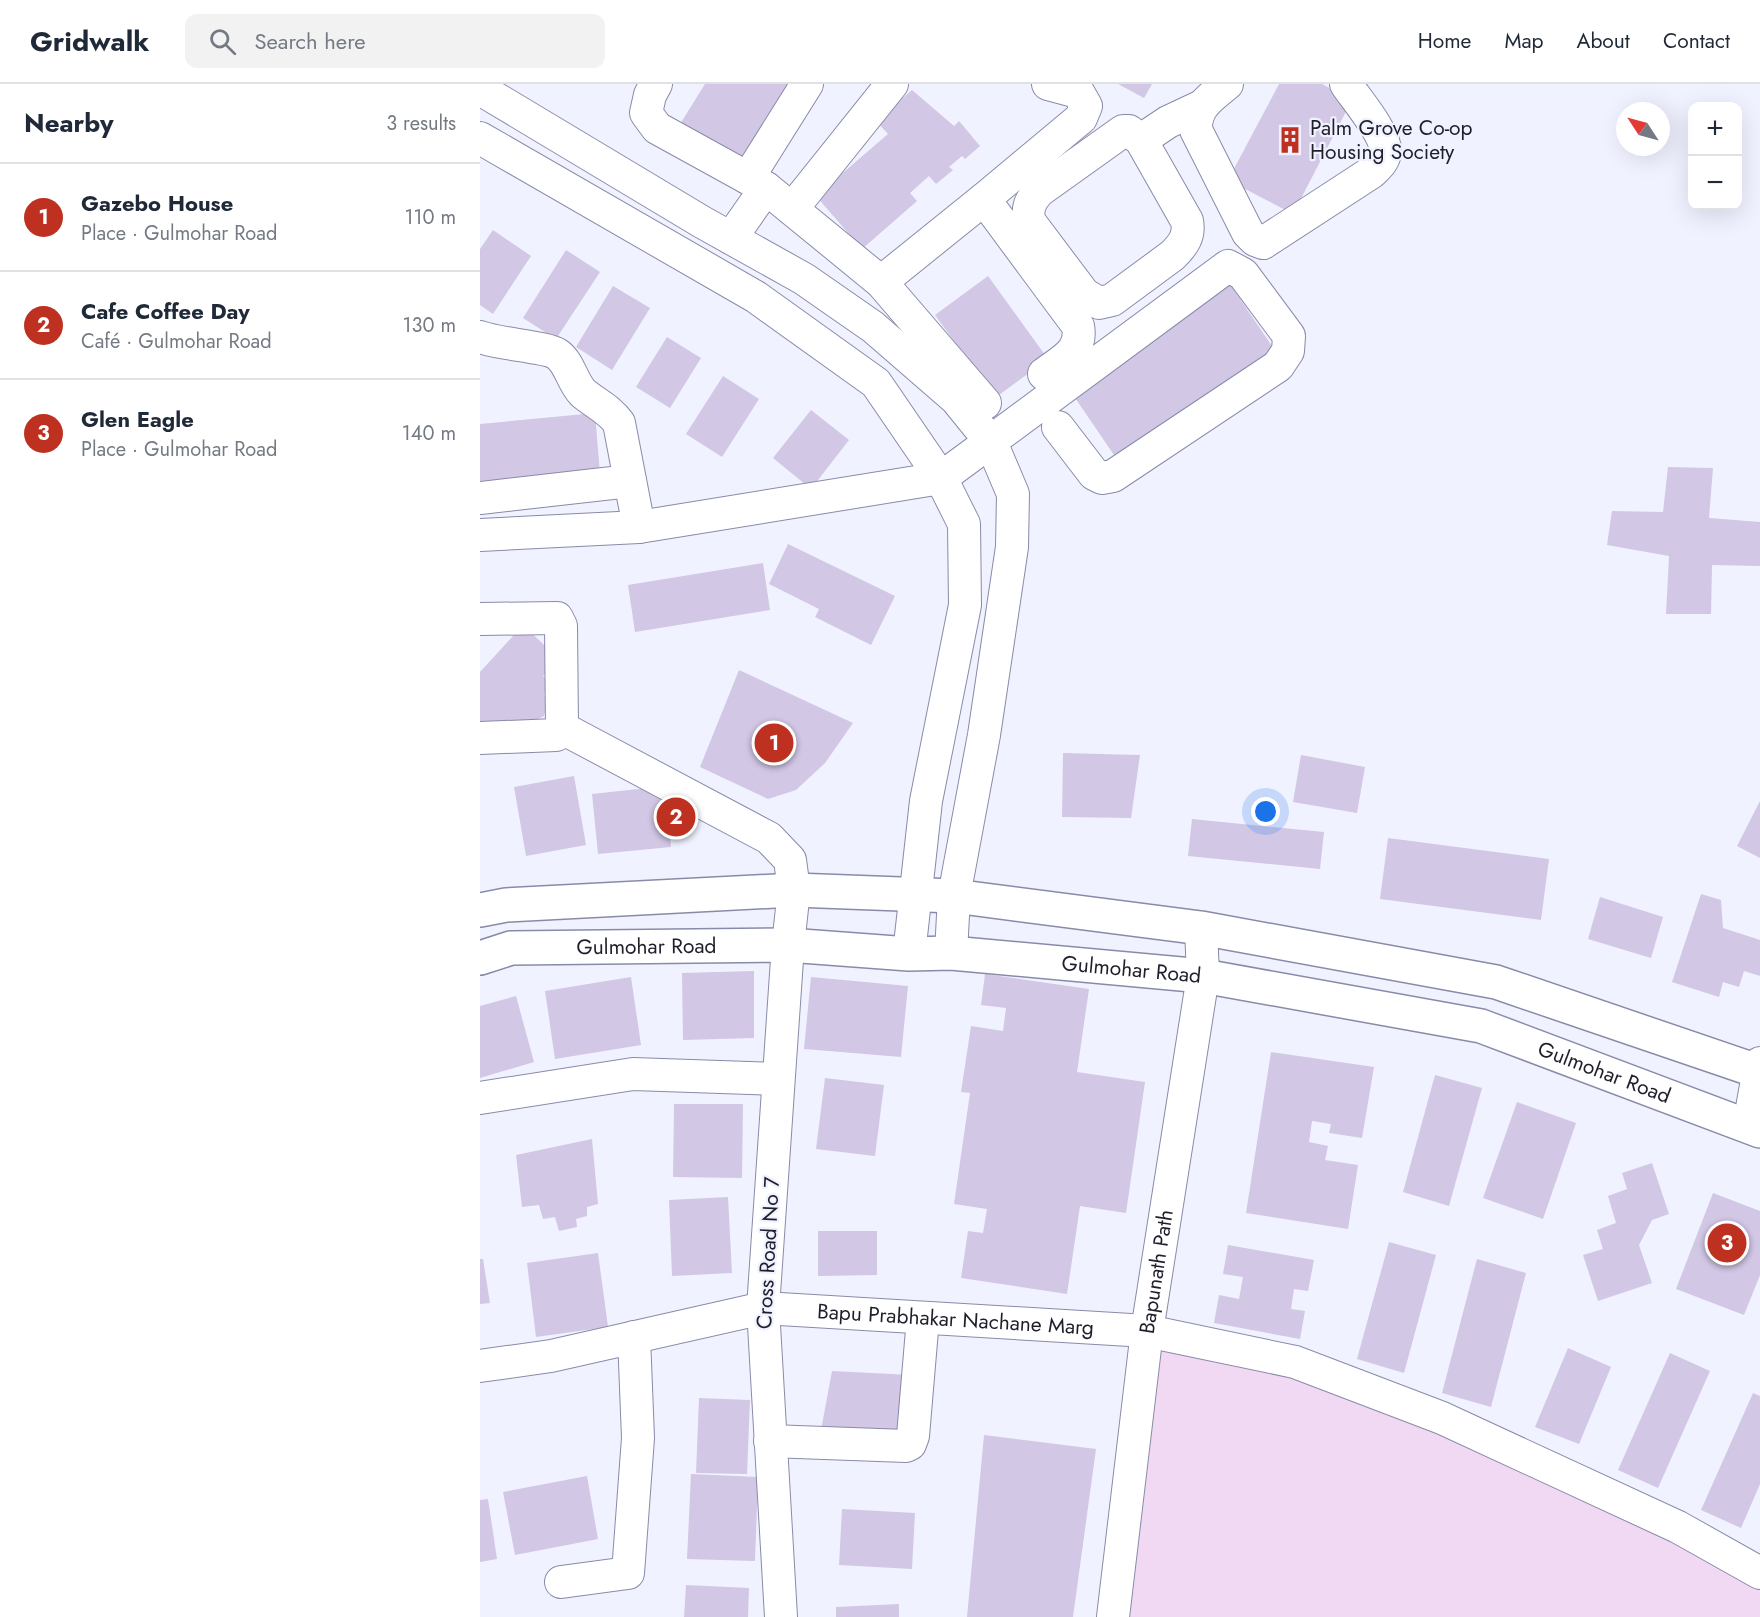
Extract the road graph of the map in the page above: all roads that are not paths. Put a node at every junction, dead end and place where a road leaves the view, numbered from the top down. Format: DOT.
graph roads {
  1 [pos="656,84"];
  2 [pos="807,84"];
  3 [pos="892,84"];
  4 [pos="1048,84"];
  5 [pos="1227,84"];
  6 [pos="1346,84"];
  7 [pos="480,89"];
  8 [pos="1200,107"];
  9 [pos="480,138"];
  10 [pos="1141,140"];
  11 [pos="757,183"];
  12 [pos="984,199"];
  13 [pos="792,209"];
  14 [pos="731,238"];
  15 [pos="881,282"];
  16 [pos="480,338"];
  17 [pos="988,426"];
  18 [pos="1058,427"];
  19 [pos="941,478"];
  20 [pos="630,481"];
  21 [pos="493,497"];
  22 [pos="639,527"];
  23 [pos="494,534"];
  24 [pos="480,620"];
  25 [pos="562,728"];
  26 [pos="480,738"];
  27 [pos="794,890"];
  28 [pos="914,896"];
  29 [pos="954,896"];
  30 [pos="480,910"];
  31 [pos="1201,928"];
  32 [pos="788,945"];
  33 [pos="951,953"];
  34 [pos="909,954"];
  35 [pos="480,958"];
  36 [pos="1203,976"];
  37 [pos="1759,1068"];
  38 [pos="778,1079"];
  39 [pos="480,1098"];
  40 [pos="1755,1128"];
  41 [pos="763,1308"];
  42 [pos="923,1318"];
  43 [pos="1147,1331"];
  44 [pos="634,1337"];
  45 [pos="480,1366"];
  46 [pos="771,1441"];
  47 [pos="1760,1573"];
  48 [pos="561,1582"];
  49 [pos="781,1617"];
  50 [pos="1113,1617"];
  1 -- 11 [label="street"];
  2 -- 11 [label="street"];
  3 -- 13 [label="street"];
  4 -- 12 [label="street"];
  5 -- 8 [label="street"];
  6 -- 8 [label="street"];
  7 -- 14 [label="street"];
  8 -- 10 [label="street"];
  9 -- 19 [label="street"];
  10 -- 10 [label="street"];
  11 -- 13 [label="street"];
  11 -- 14 [label="street"];
  12 -- 15 [label="street"];
  12 -- 17 [label="street"];
  13 -- 15 [label="street"];
  14 -- 17 [label="street"];
  15 -- 17 [label="street"];
  16 -- 20 [label="street"];
  17 -- 18 [label="street"];
  17 -- 19 [label="street"];
  17 -- 29 [label="street"];
  19 -- 22 [label="street"];
  19 -- 28 [label="street"];
  20 -- 21 [label="street"];
  20 -- 22 [label="street"];
  21 -- 23 [label="street"];
  22 -- 23 [label="street"];
  24 -- 25 [label="street"];
  25 -- 26 [label="street"];
  25 -- 27 [label="street, Cross Road No 7"];
  27 -- 28 [label="main road"];
  27 -- 30 [label="main road"];
  27 -- 32 [label="street, Cross Road No 7"];
  28 -- 29 [label="main road"];
  28 -- 34 [label="street"];
  29 -- 31 [label="main road"];
  29 -- 33 [label="street"];
  31 -- 36 [label="street, Bapunath Path"];
  31 -- 37 [label="main road"];
  32 -- 34 [label="main road, Gulmohar Road"];
  32 -- 35 [label="main road, Gulmohar Road"];
  32 -- 38 [label="street, Cross Road No 7"];
  33 -- 34 [label="main road, Gulmohar Road"];
  33 -- 36 [label="main road, Gulmohar Road"];
  36 -- 40 [label="main road, Gulmohar Road"];
  36 -- 43 [label="street, Bapunath Path"];
  37 -- 40 [label="street"];
  38 -- 39 [label="street"];
  38 -- 41 [label="street, Cross Road No 7"];
  41 -- 42 [label="street, Bapu Prabhakar Nachane Marg"];
  41 -- 44 [label="street, Bapu Prabhakar Nachane Marg"];
  41 -- 46 [label="street, Cross Road No 7"];
  42 -- 43 [label="street, Bapu Prabhakar Nachane Marg"];
  42 -- 46 [label="street"];
  43 -- 47 [label="street, Bapu Prabhakar Nachane Marg"];
  43 -- 50 [label="street, Bapunath Path"];
  44 -- 45 [label="street, Bapu Prabhakar Nachane Marg"];
  44 -- 48 [label="street"];
  46 -- 49 [label="street, Cross Road No 7"];
}
